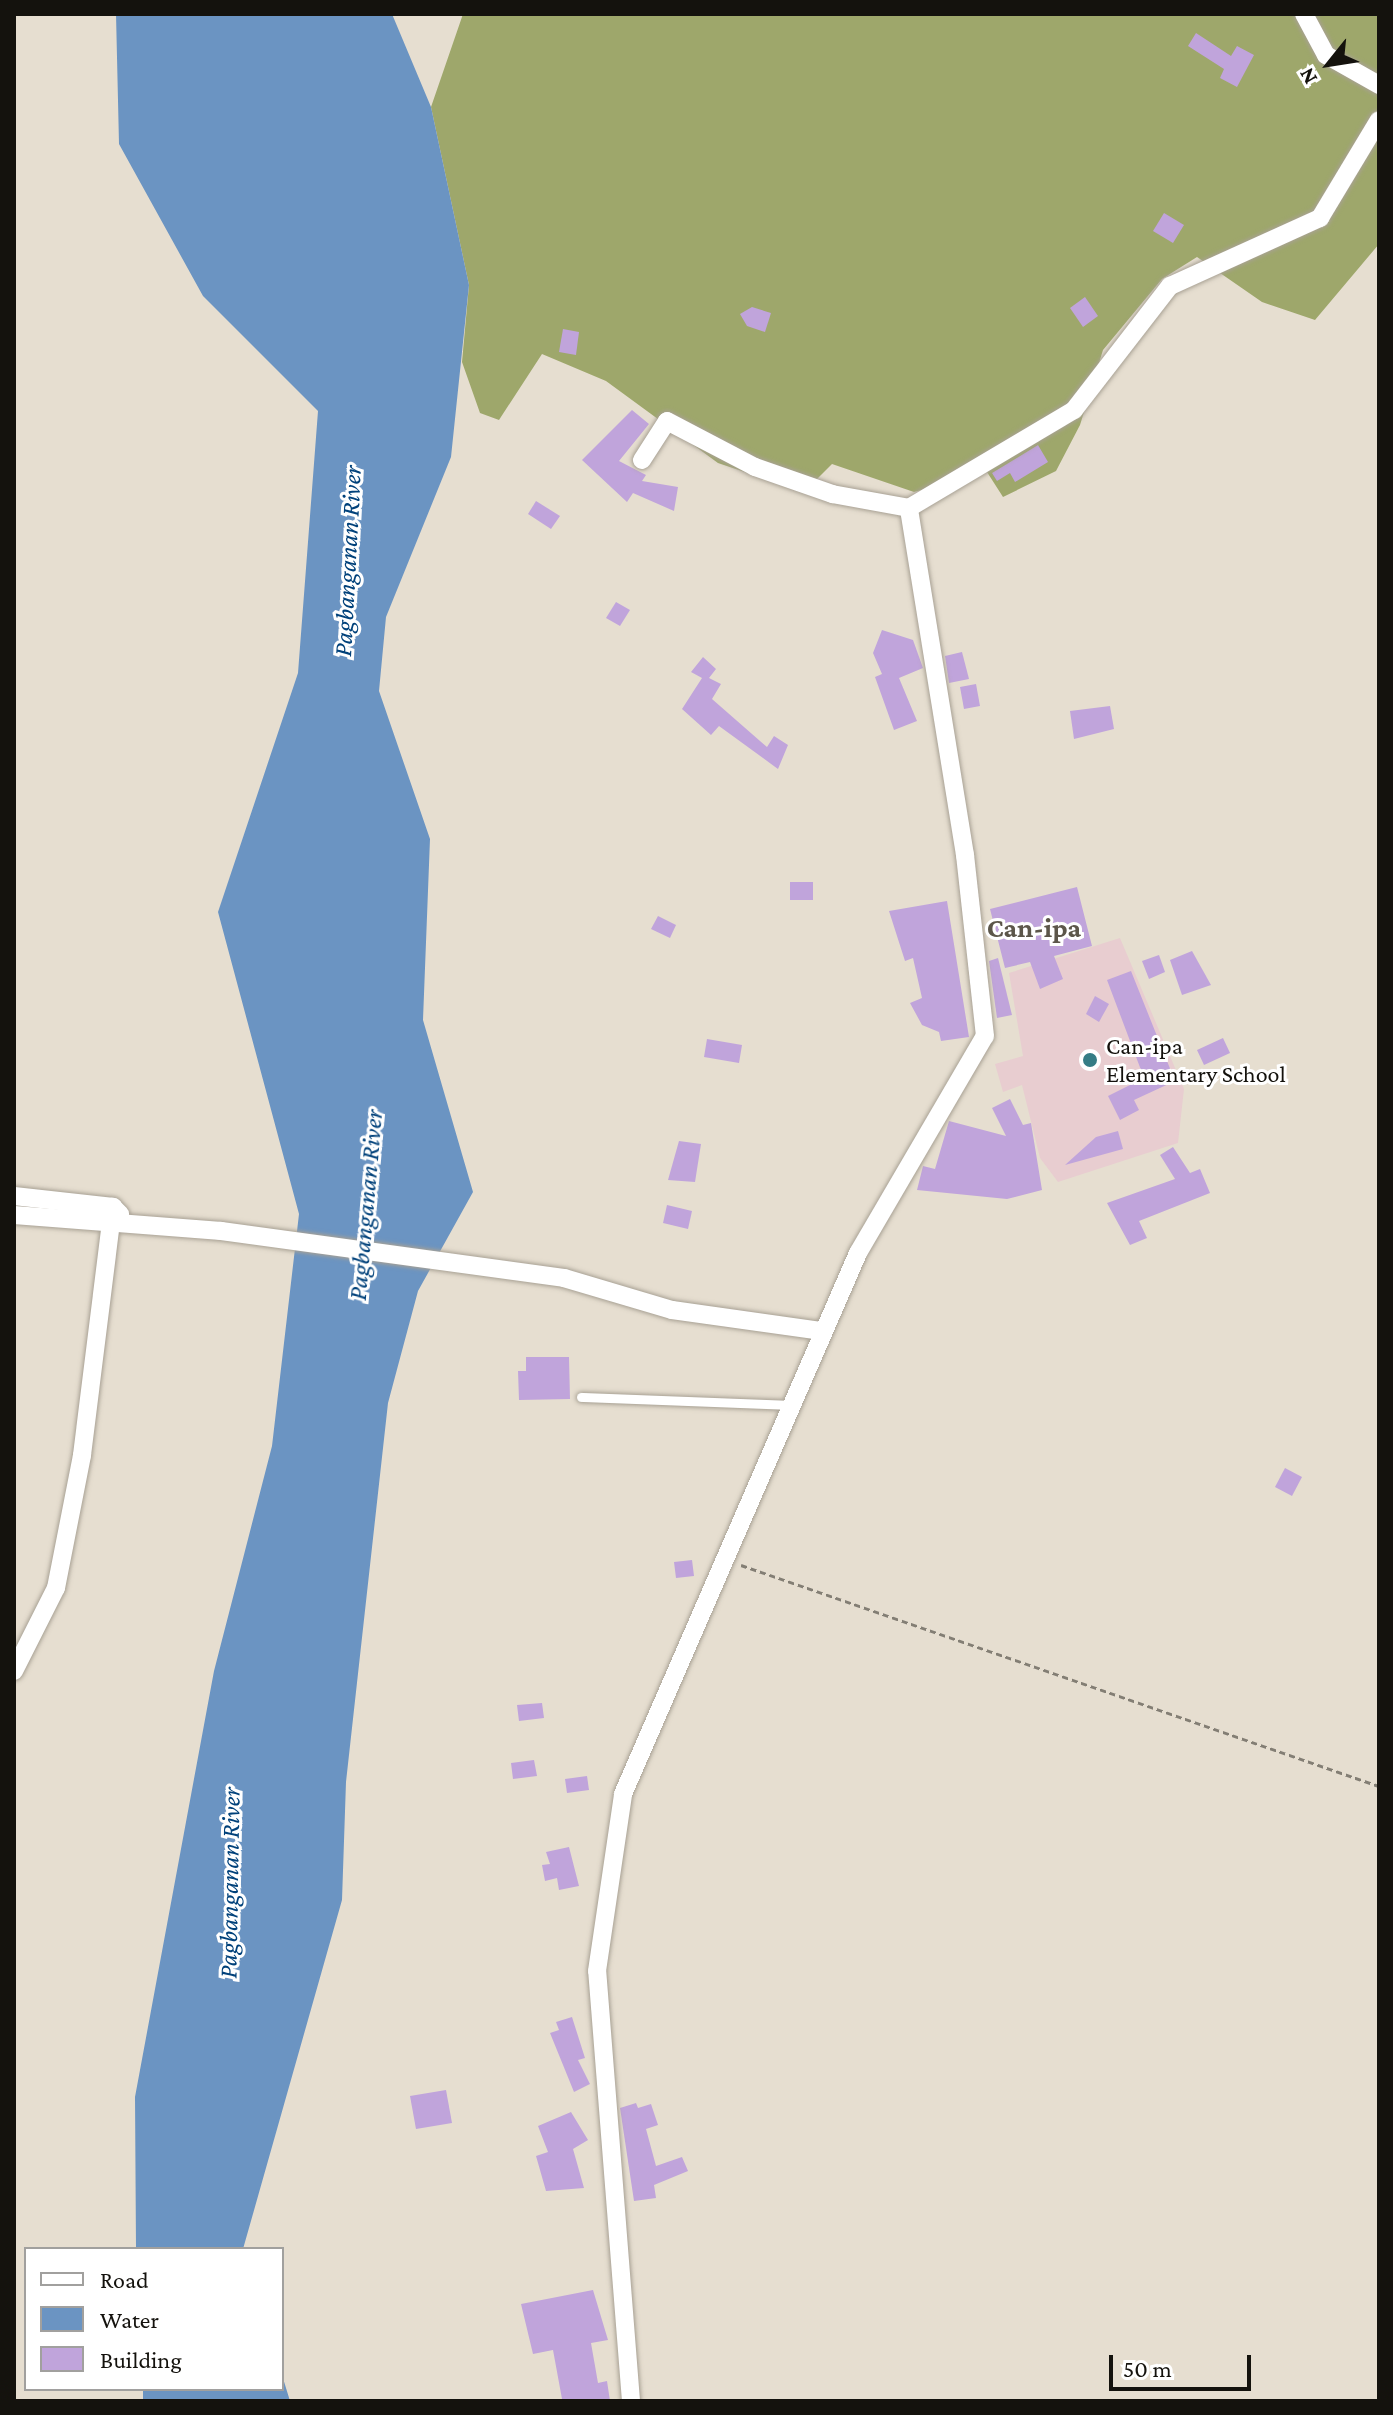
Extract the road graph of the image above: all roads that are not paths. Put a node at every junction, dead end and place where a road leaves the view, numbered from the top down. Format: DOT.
graph roads {
  1 [pos="1304,14"];
  2 [pos="1379,85"];
  3 [pos="1379,120"];
  4 [pos="642,460"];
  5 [pos="909,508"];
  6 [pos="14,1196"];
  7 [pos="14,1215"];
  8 [pos="120,1224"];
  9 [pos="821,1331"];
  10 [pos="581,1397"];
  11 [pos="788,1405"];
  12 [pos="14,1671"];
  13 [pos="631,2401"];
  1 -- 2 [label="street"];
  3 -- 5 [label="street"];
  4 -- 5 [label="street"];
  5 -- 9 [label="street"];
  6 -- 8 [label="street"];
  7 -- 8 [label="street"];
  8 -- 9 [label="street"];
  8 -- 12 [label="street"];
  9 -- 11 [label="street"];
  10 -- 11 [label="lane"];
  11 -- 13 [label="street"];
}
